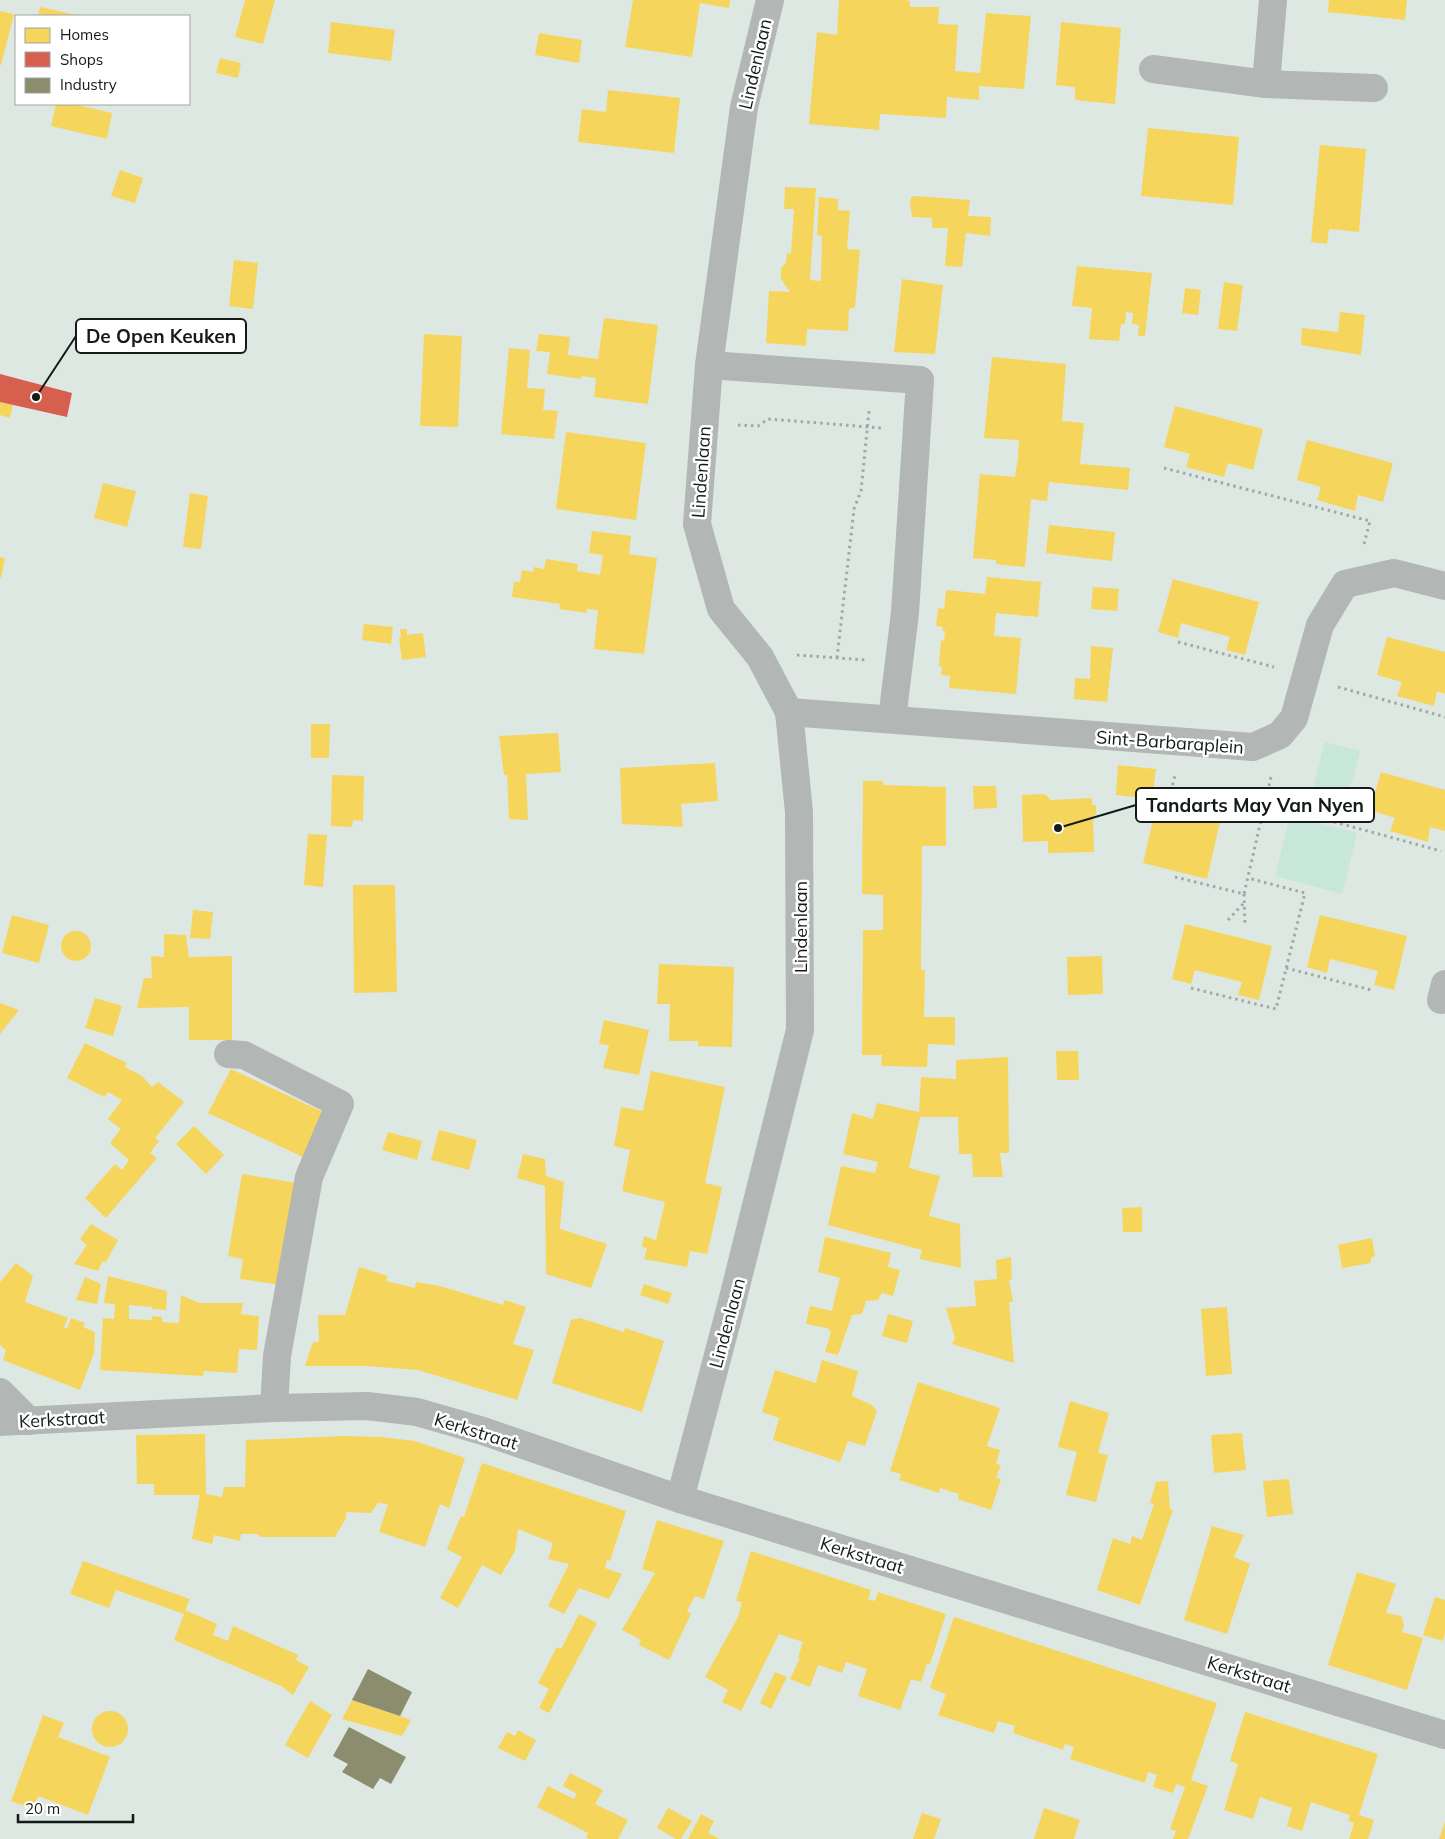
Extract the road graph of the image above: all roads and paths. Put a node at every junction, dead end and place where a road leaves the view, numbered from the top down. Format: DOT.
graph roads {
  1 [pos="770,0"];
  2 [pos="1273,0"];
  3 [pos="1153,69"];
  4 [pos="1266,84"];
  5 [pos="1374,88"];
  6 [pos="710,365"];
  7 [pos="743,368"];
  8 [pos="872,376"];
  9 [pos="705,421"];
  10 [pos="738,425"];
  11 [pos="867,427"];
  12 [pos="915,430"];
  13 [pos="737,434"];
  14 [pos="1164,468"];
  15 [pos="1355,581"];
  16 [pos="1445,586"];
  17 [pos="1178,642"];
  18 [pos="837,658"];
  19 [pos="899,662"];
  20 [pos="796,664"];
  21 [pos="1306,677"];
  22 [pos="789,712"];
  23 [pos="1445,717"];
  24 [pos="892,719"];
  25 [pos="1280,735"];
  26 [pos="1265,803"];
  27 [pos="1441,851"];
  28 [pos="1175,877"];
  29 [pos="1248,878"];
  30 [pos="1244,894"];
  31 [pos="1244,903"];
  32 [pos="1228,920"];
  33 [pos="1245,925"];
  34 [pos="1286,968"];
  35 [pos="1191,988"];
  36 [pos="1371,990"];
  37 [pos="228,1054"];
  38 [pos="0,1392"];
  39 [pos="274,1408"];
  40 [pos="29,1421"];
  41 [pos="0,1422"];
  42 [pos="680,1498"];
  43 [pos="1445,1735"];
  1 -- 6 [label="street, Lindenlaan"];
  2 -- 4 [label="street"];
  3 -- 4 [label="street"];
  4 -- 5 [label="street"];
  6 -- 7 [label="street"];
  6 -- 9 [label="street, Lindenlaan"];
  7 -- 8 [label="street"];
  7 -- 10 [label="path"];
  8 -- 11 [label="path"];
  8 -- 12 [label="street"];
  9 -- 10 [label="path"];
  9 -- 22 [label="street, Lindenlaan"];
  10 -- 11 [label="path"];
  10 -- 13 [label="path"];
  11 -- 12 [label="path"];
  11 -- 18 [label="path"];
  12 -- 19 [label="street"];
  14 -- 15 [label="path"];
  15 -- 16 [label="street, Sint-Barbaraplein"];
  15 -- 21 [label="street, Sint-Barbaraplein"];
  17 -- 21 [label="path"];
  18 -- 19 [label="path"];
  18 -- 20 [label="path"];
  19 -- 24 [label="street"];
  21 -- 23 [label="path"];
  21 -- 25 [label="street, Sint-Barbaraplein"];
  22 -- 24 [label="street, Sint-Barbaraplein"];
  22 -- 42 [label="street, Lindenlaan"];
  24 -- 25 [label="street, Sint-Barbaraplein"];
  25 -- 26 [label="path"];
  26 -- 27 [label="path"];
  26 -- 29 [label="path"];
  28 -- 30 [label="path"];
  29 -- 30 [label="path"];
  29 -- 34 [label="path"];
  30 -- 31 [label="path"];
  31 -- 32 [label="path"];
  31 -- 33 [label="path"];
  34 -- 35 [label="path"];
  34 -- 36 [label="path"];
  37 -- 39 [label="street"];
  38 -- 40 [label="street"];
  39 -- 40 [label="street, Kerkstraat"];
  39 -- 42 [label="street, Kerkstraat"];
  40 -- 41 [label="street, Kerkstraat"];
  42 -- 43 [label="street, Kerkstraat"];
}
